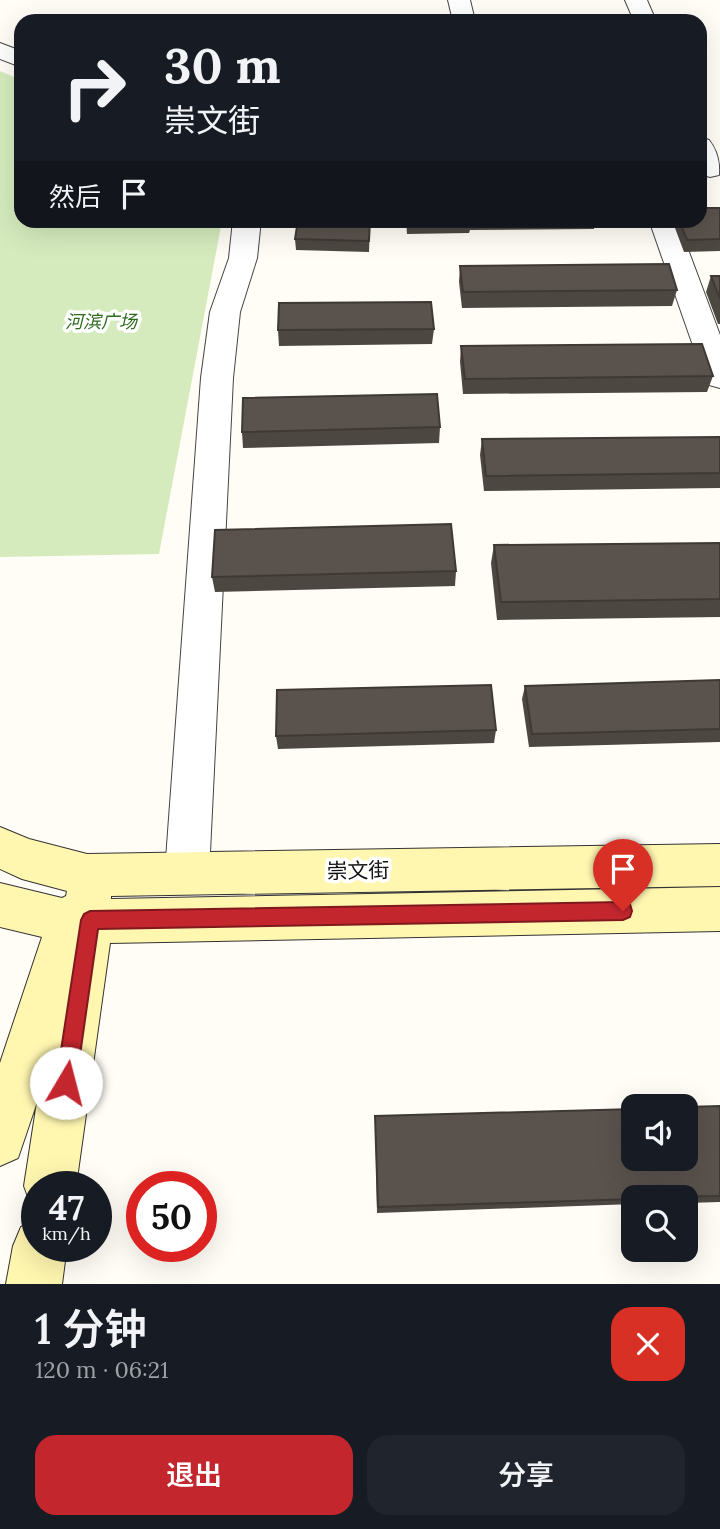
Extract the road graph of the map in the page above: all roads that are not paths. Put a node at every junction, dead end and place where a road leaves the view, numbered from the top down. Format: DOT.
graph roads {
  1 [pos="246,228"];
  2 [pos="666,228"];
  3 [pos="720,377"];
  4 [pos="0,847"];
  5 [pos="720,865"];
  6 [pos="187,873"];
  7 [pos="0,905"];
  8 [pos="82,906"];
  9 [pos="720,909"];
  10 [pos="0,1140"];
  11 [pos="52,1171"];
  12 [pos="37,1262"];
  13 [pos="34,1284"];
  1 -- 6 [label="street"];
  2 -- 3 [label="street"];
  4 -- 8 [label="street, 崇文街"];
  5 -- 6 [label="street, 崇文街"];
  6 -- 8 [label="street, 崇文街"];
  7 -- 8 [label="street, 崇文街"];
  8 -- 9 [label="street, 崇文街"];
  8 -- 10 [label="street"];
  8 -- 11 [label="street"];
  12 -- 13 [label="street"];
}
